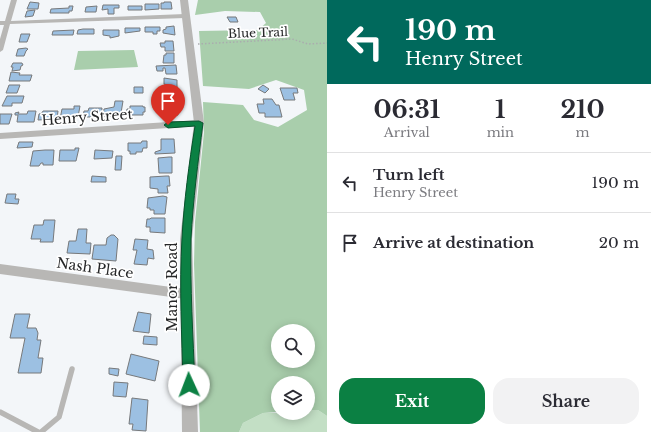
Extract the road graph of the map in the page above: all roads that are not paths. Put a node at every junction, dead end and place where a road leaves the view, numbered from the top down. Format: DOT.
graph roads {
  1 [pos="14,0"];
  2 [pos="184,0"];
  3 [pos="185,16"];
  4 [pos="8,22"];
  5 [pos="0,23"];
  6 [pos="0,50"];
  7 [pos="199,123"];
  8 [pos="0,136"];
  9 [pos="0,269"];
  10 [pos="186,294"];
  11 [pos="72,369"];
  12 [pos="0,412"];
  13 [pos="40,432"];
  14 [pos="190,432"];
  1 -- 4 [label="street"];
  2 -- 3 [label="street, Manor Road"];
  3 -- 4 [label="street"];
  3 -- 7 [label="street, Manor Road"];
  4 -- 5 [label="street"];
  4 -- 6 [label="street"];
  7 -- 8 [label="street, Henry Street"];
  7 -- 10 [label="street, Manor Road"];
  9 -- 10 [label="street, Nash Place"];
  10 -- 14 [label="street, Manor Road"];
  11 -- 13 [label="lane"];
  12 -- 13 [label="lane"];
}
